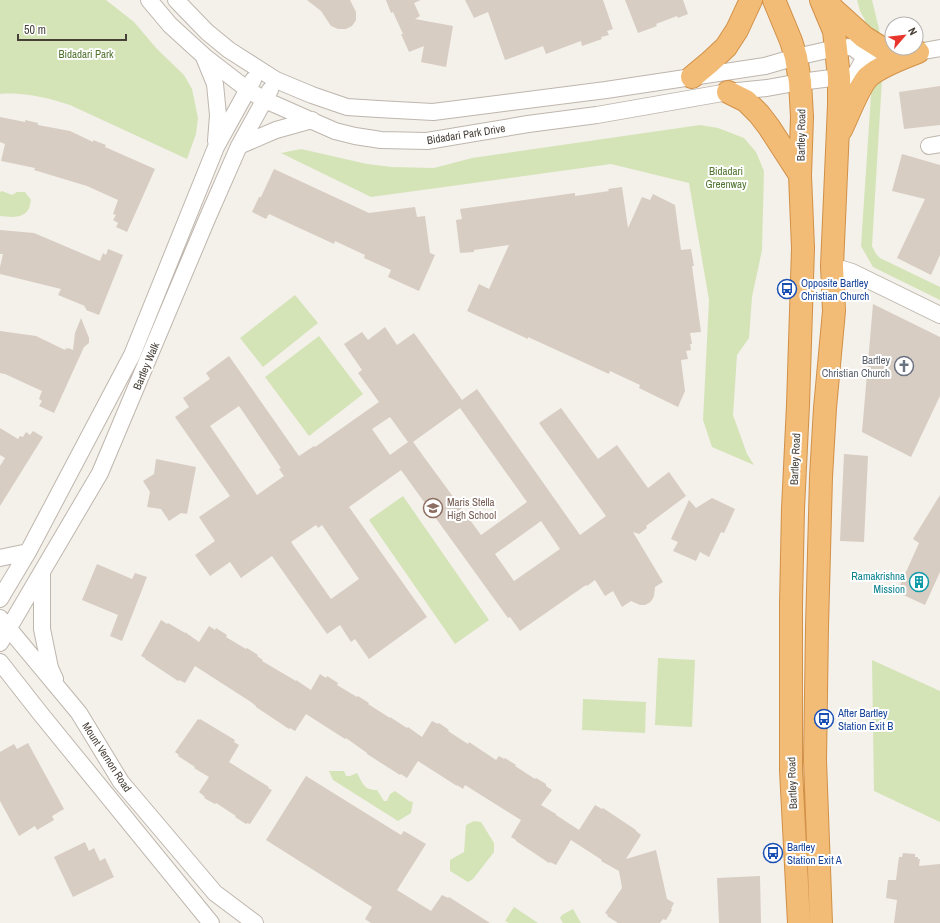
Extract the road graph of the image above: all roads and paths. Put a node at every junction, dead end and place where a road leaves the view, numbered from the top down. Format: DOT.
graph roads {
  1 [pos="149,0"];
  2 [pos="176,0"];
  3 [pos="751,0"];
  4 [pos="774,0"];
  5 [pos="821,0"];
  6 [pos="827,0"];
  7 [pos="836,48"];
  8 [pos="940,48"];
  9 [pos="884,50"];
  10 [pos="924,51"];
  11 [pos="884,55"];
  12 [pos="204,56"];
  13 [pos="909,56"];
  14 [pos="796,57"];
  15 [pos="865,57"];
  16 [pos="259,70"];
  17 [pos="692,77"];
  18 [pos="839,77"];
  19 [pos="276,80"];
  20 [pos="800,82"];
  21 [pos="248,90"];
  22 [pos="728,92"];
  23 [pos="265,100"];
  24 [pos="347,107"];
  25 [pos="312,120"];
  26 [pos="335,131"];
  27 [pos="837,138"];
  28 [pos="239,146"];
  29 [pos="216,147"];
  30 [pos="800,175"];
  31 [pos="832,266"];
  32 [pos="940,314"];
  33 [pos="28,552"];
  34 [pos="0,558"];
  35 [pos="42,571"];
  36 [pos="0,599"];
  37 [pos="4,623"];
  38 [pos="0,643"];
  39 [pos="0,662"];
  40 [pos="58,688"];
  41 [pos="215,893"];
  42 [pos="200,909"];
  43 [pos="211,923"];
  44 [pos="255,923"];
  45 [pos="799,923"];
  46 [pos="821,923"];
  1 -- 12 [label="street, Bidadari Park Drive"];
  2 -- 16 [label="street"];
  3 -- 17 [label="highway"];
  4 -- 14 [label="highway, Bartley Road"];
  5 -- 7 [label="highway"];
  6 -- 9 [label="highway"];
  7 -- 14 [label="street"];
  7 -- 15 [label="street"];
  7 -- 18 [label="highway"];
  8 -- 10 [label="street"];
  11 -- 15 [label="street"];
  12 -- 21 [label="street, Bidadari Park Drive"];
  12 -- 29 [label="street"];
  13 -- 27 [label="highway"];
  14 -- 17 [label="street"];
  14 -- 20 [label="highway, Bartley Road"];
  15 -- 18 [label="street, Bidadari Park Drive"];
  16 -- 19 [label="street"];
  16 -- 21 [label="street, Bartley Walk"];
  17 -- 24 [label="street"];
  18 -- 20 [label="street, Bidadari Park Drive"];
  18 -- 27 [label="highway"];
  19 -- 23 [label="street, Bartley Walk"];
  19 -- 24 [label="street"];
  20 -- 22 [label="street, Bidadari Park Drive"];
  20 -- 30 [label="highway, Bartley Road"];
  21 -- 23 [label="street, Bidadari Park Drive"];
  21 -- 29 [label="street, Bartley Walk"];
  22 -- 26 [label="street, Bidadari Park Drive"];
  22 -- 30 [label="highway"];
  23 -- 25 [label="street, Bidadari Park Drive"];
  23 -- 28 [label="street, Bartley Walk"];
  24 -- 26 [label="street"];
  25 -- 26 [label="street, Bidadari Park Drive"];
  25 -- 28 [label="street"];
  27 -- 31 [label="highway"];
  28 -- 35 [label="street, Bartley Walk"];
  29 -- 33 [label="street, Bartley Walk"];
  30 -- 45 [label="highway, Bartley Road"];
  31 -- 32 [label="street"];
  31 -- 46 [label="highway"];
  33 -- 34 [label="street"];
  33 -- 36 [label="street, Bartley Walk"];
  35 -- 37 [label="street, Bartley Walk"];
  35 -- 40 [label="street"];
  37 -- 38 [label="street, Bartley Walk"];
  37 -- 40 [label="street, Mount Vernon Road"];
  39 -- 42 [label="street, Mount Vernon Road"];
  40 -- 41 [label="street, Mount Vernon Road"];
  41 -- 42 [label="street"];
  41 -- 44 [label="street, Mount Vernon Road"];
  42 -- 43 [label="street, Mount Vernon Road"];
}
